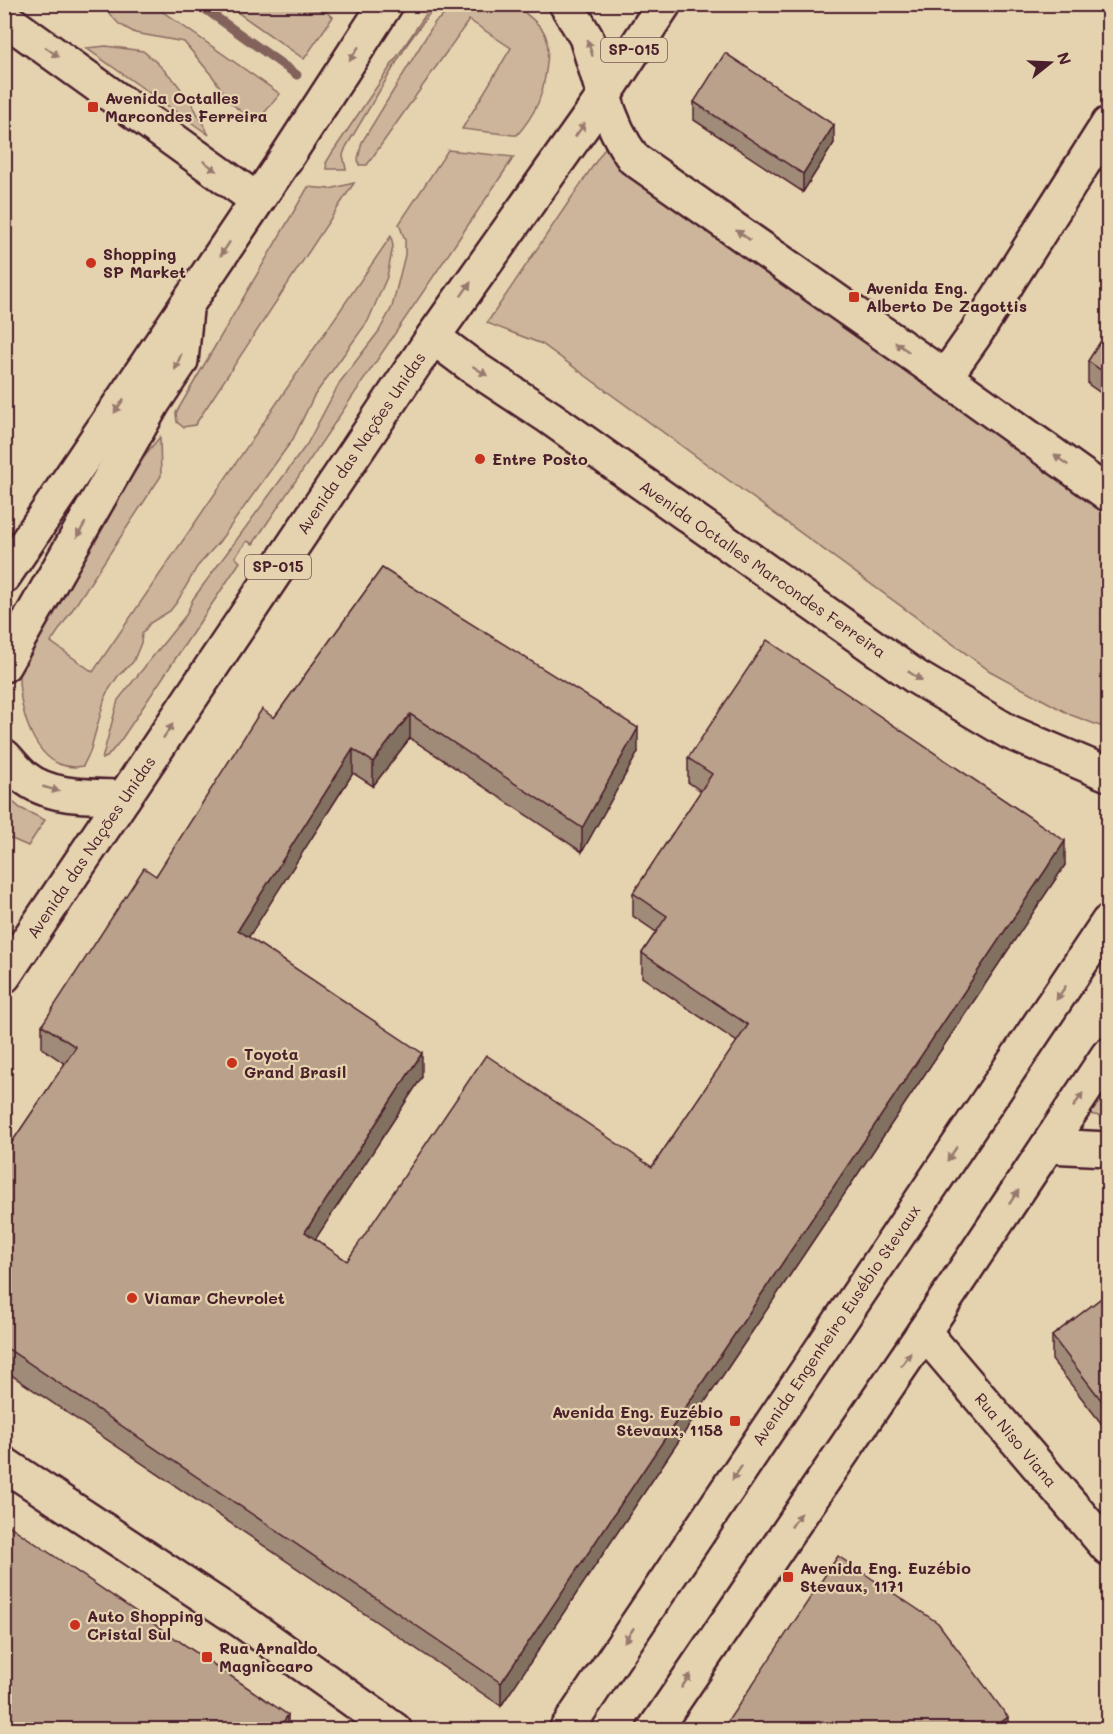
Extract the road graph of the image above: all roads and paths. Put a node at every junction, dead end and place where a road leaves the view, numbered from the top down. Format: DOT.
graph roads {
  1 [pos="386,4"];
  2 [pos="566,4"];
  3 [pos="664,4"];
  4 [pos="4,18"];
  5 [pos="604,96"];
  6 [pos="1108,124"];
  7 [pos="257,200"];
  8 [pos="187,305"];
  9 [pos="433,337"];
  10 [pos="945,377"];
  11 [pos="1108,494"];
  12 [pos="4,576"];
  13 [pos="4,665"];
  14 [pos="4,756"];
  15 [pos="1108,774"];
  16 [pos="124,797"];
  17 [pos="1104,939"];
  18 [pos="4,976"];
  19 [pos="1108,1055"];
  20 [pos="1048,1146"];
  21 [pos="1108,1149"];
  22 [pos="924,1332"];
  23 [pos="4,1464"];
  24 [pos="1108,1548"];
  25 [pos="395,1730"];
  26 [pos="566,1730"];
  27 [pos="654,1730"];
  1 -- 7 [label="main road, one-way"];
  5 -- 2 [label="main road, one-way"];
  3 -- 5 [label="main road, Avenida das Nações Unidas / SP-015"];
  4 -- 7 [label="main road, one-way"];
  9 -- 5 [label="main road, Avenida das Nações Unidas / SP-015, one-way"];
  10 -- 5 [label="main road, one-way"];
  6 -- 10 [label="main road"];
  7 -- 8 [label="main road, one-way"];
  8 -- 12 [label="main road, one-way"];
  8 -- 13 [label="main road, one-way"];
  9 -- 15 [label="main road, Avenida Octalles Marcondes Ferreira, one-way"];
  16 -- 9 [label="main road, Avenida das Nações Unidas / SP-015, one-way"];
  11 -- 10 [label="main road, one-way"];
  14 -- 16 [label="main road, one-way"];
  16 -- 18 [label="main road, Avenida das Nações Unidas / SP-015"];
  17 -- 26 [label="main road, Avenida Engenheiro Eusébio Stevaux, one-way"];
  20 -- 19 [label="main road, one-way"];
  20 -- 21 [label="main road"];
  22 -- 20 [label="main road, one-way"];
  22 -- 24 [label="main road, Rua Niso Viana"];
  27 -- 22 [label="main road, one-way"];
  23 -- 25 [label="main road"];
}
